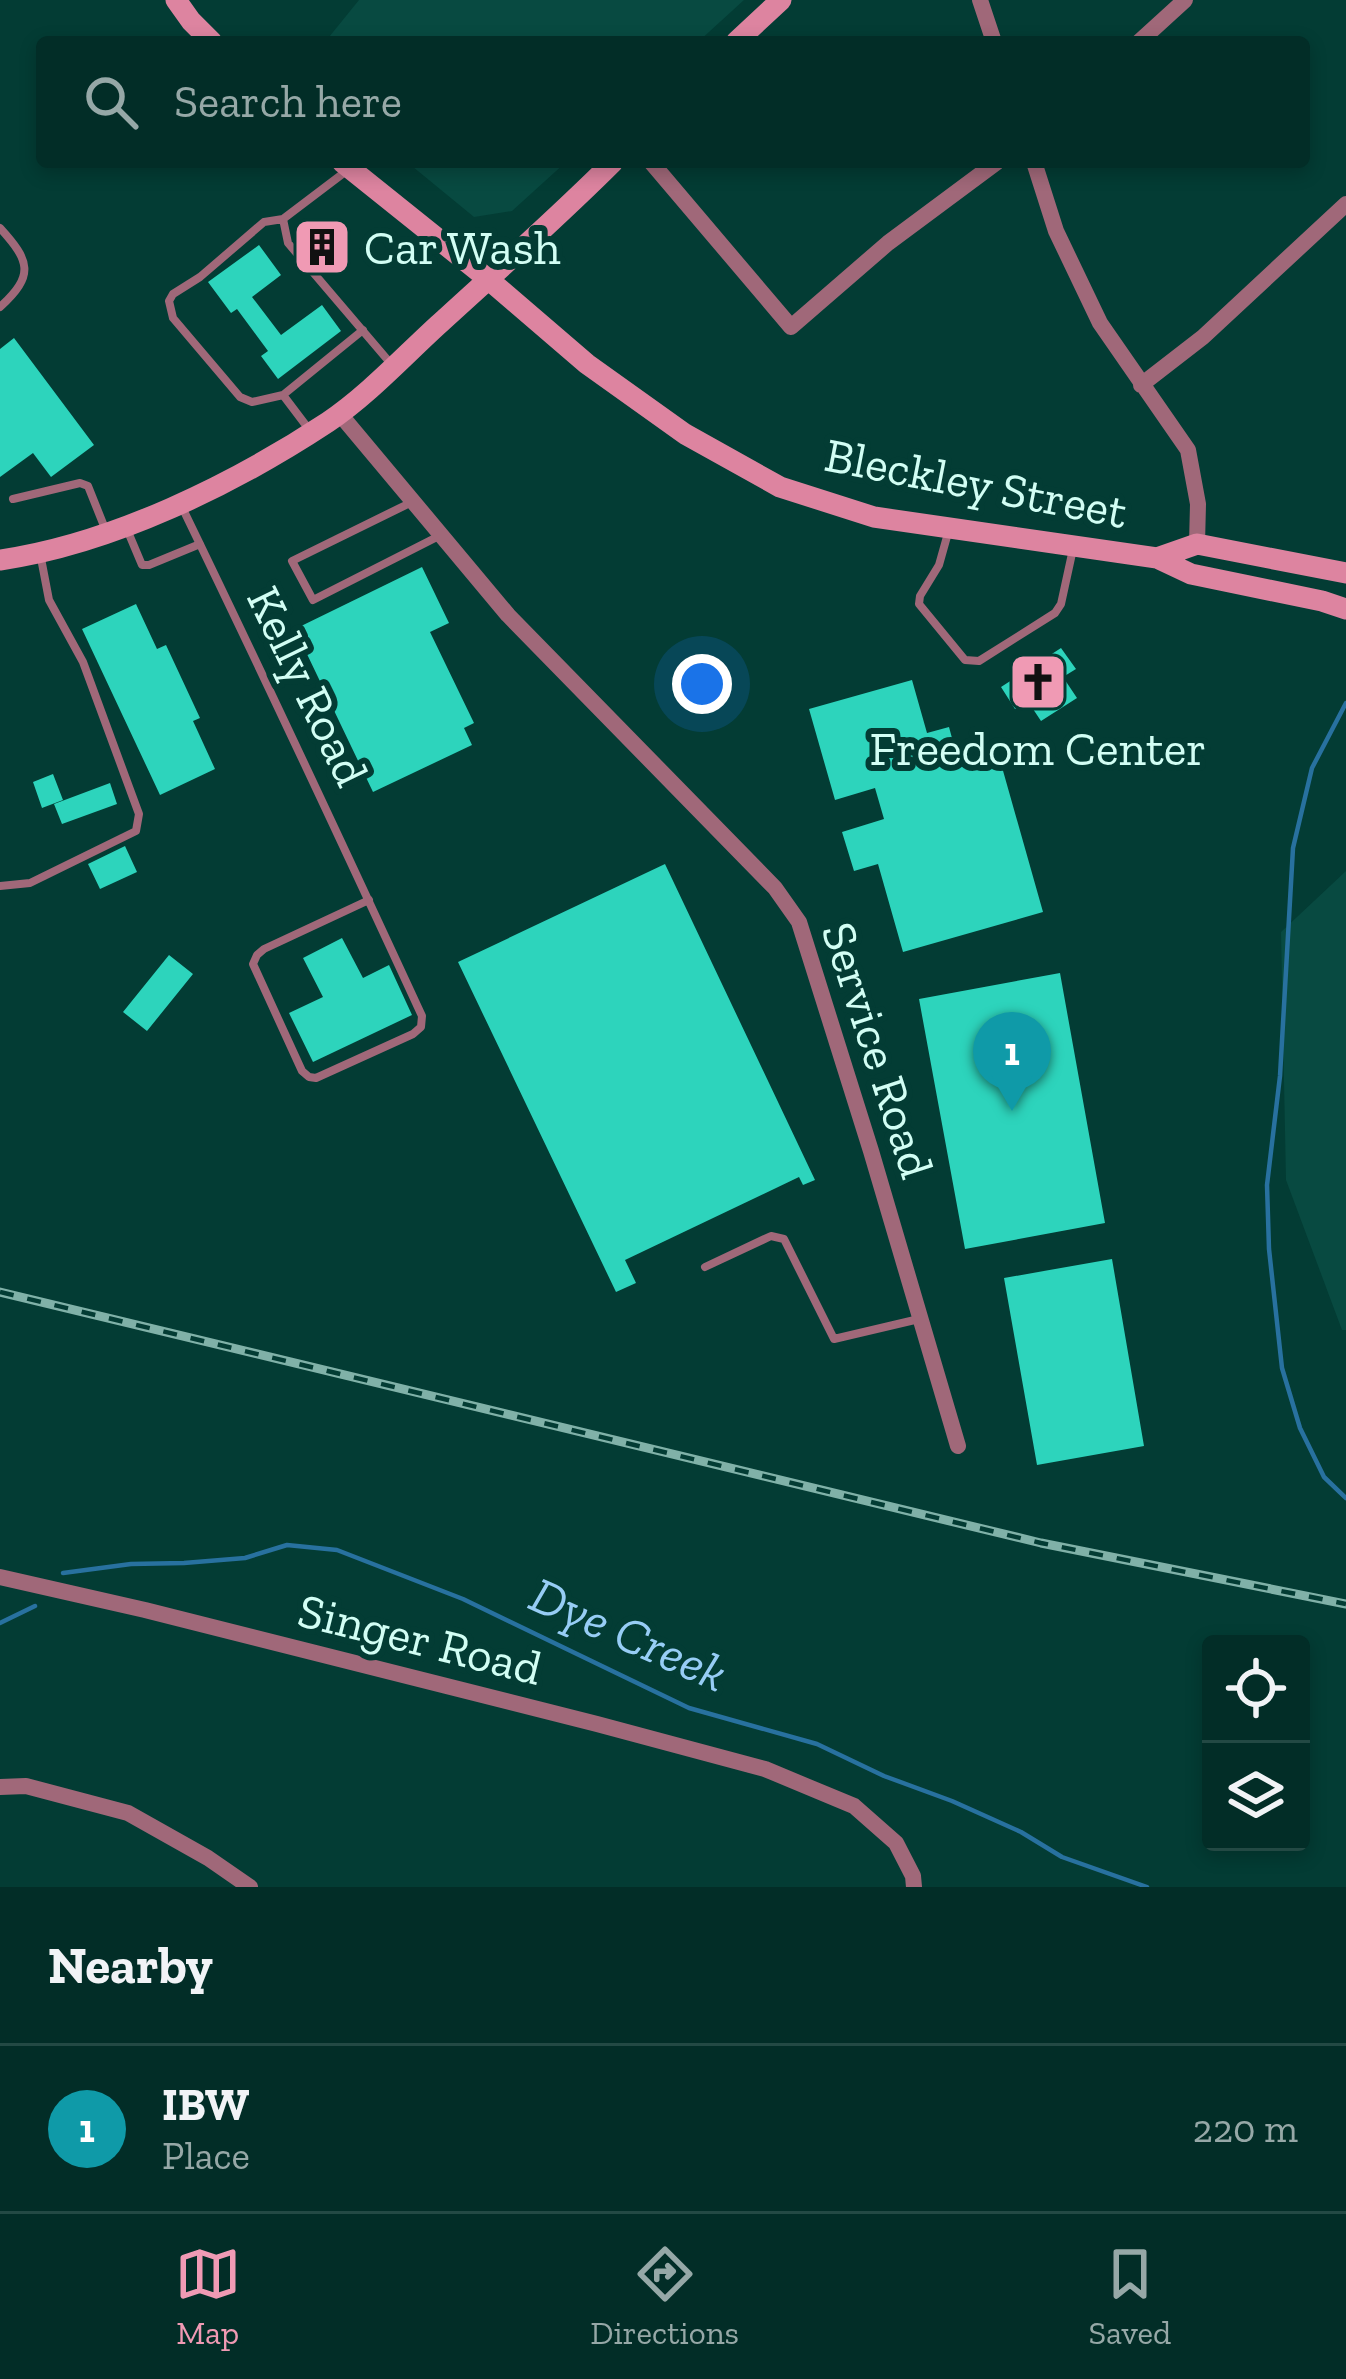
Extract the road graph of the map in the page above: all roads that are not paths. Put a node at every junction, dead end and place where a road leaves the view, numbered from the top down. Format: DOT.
graph roads {
  1 [pos="176,0"];
  2 [pos="782,0"];
  3 [pos="980,0"];
  4 [pos="1185,0"];
  5 [pos="206,36"];
  6 [pos="743,36"];
  7 [pos="992,36"];
  8 [pos="1146,36"];
  9 [pos="342,168"];
  10 [pos="350,168"];
  11 [pos="607,168"];
  12 [pos="656,168"];
  13 [pos="989,168"];
  14 [pos="1036,168"];
  15 [pos="1346,204"];
  16 [pos="283,219"];
  17 [pos="0,228"];
  18 [pos="488,279"];
  19 [pos="0,307"];
  20 [pos="363,330"];
  21 [pos="393,366"];
  22 [pos="1142,385"];
  23 [pos="284,395"];
  24 [pos="339,413"];
  25 [pos="310,432"];
  26 [pos="13,499"];
  27 [pos="413,501"];
  28 [pos="180,504"];
  29 [pos="116,529"];
  30 [pos="949,529"];
  31 [pos="441,535"];
  32 [pos="200,544"];
  33 [pos="1197,544"];
  34 [pos="1073,547"];
  35 [pos="40,552"];
  36 [pos="1156,559"];
  37 [pos="0,560"];
  38 [pos="1346,574"];
  39 [pos="1346,609"];
  40 [pos="0,886"];
  41 [pos="369,900"];
  42 [pos="705,1267"];
  43 [pos="921,1319"];
  44 [pos="958,1446"];
  45 [pos="0,1577"];
  46 [pos="0,1787"];
  47 [pos="250,1887"];
  48 [pos="914,1887"];
  1 -- 5 [label="street"];
  2 -- 6 [label="street"];
  3 -- 7 [label="street"];
  4 -- 8 [label="street"];
  9 -- 16 [label="lane"];
  10 -- 18 [label="street, Bleckley Street"];
  11 -- 18 [label="street"];
  12 -- 13 [label="street"];
  14 -- 22 [label="street"];
  15 -- 22 [label="street"];
  16 -- 20 [label="lane"];
  16 -- 23 [label="lane"];
  17 -- 19 [label="lane"];
  18 -- 21 [label="street"];
  18 -- 30 [label="street, Bleckley Street"];
  20 -- 21 [label="lane"];
  20 -- 23 [label="lane"];
  21 -- 24 [label="street"];
  22 -- 33 [label="street"];
  23 -- 25 [label="lane"];
  24 -- 25 [label="street"];
  24 -- 27 [label="street, Service Road"];
  25 -- 28 [label="street"];
  26 -- 29 [label="lane"];
  27 -- 31 [label="street, Service Road"];
  27 -- 31 [label="lane"];
  28 -- 29 [label="street"];
  28 -- 32 [label="lane, Kelly Road"];
  29 -- 32 [label="lane"];
  29 -- 35 [label="street"];
  30 -- 34 [label="street, Bleckley Street"];
  30 -- 34 [label="lane"];
  31 -- 43 [label="street, Service Road"];
  32 -- 41 [label="lane, Kelly Road"];
  33 -- 36 [label="street, Bleckley Street"];
  33 -- 38 [label="street"];
  34 -- 36 [label="street, Bleckley Street"];
  35 -- 37 [label="street"];
  35 -- 40 [label="lane"];
  36 -- 39 [label="street, Bleckley Street"];
  41 -- 41 [label="lane, Kelly Road"];
  42 -- 43 [label="lane"];
  43 -- 44 [label="street, Service Road"];
  45 -- 48 [label="street, Singer Road"];
  46 -- 47 [label="street"];
}
